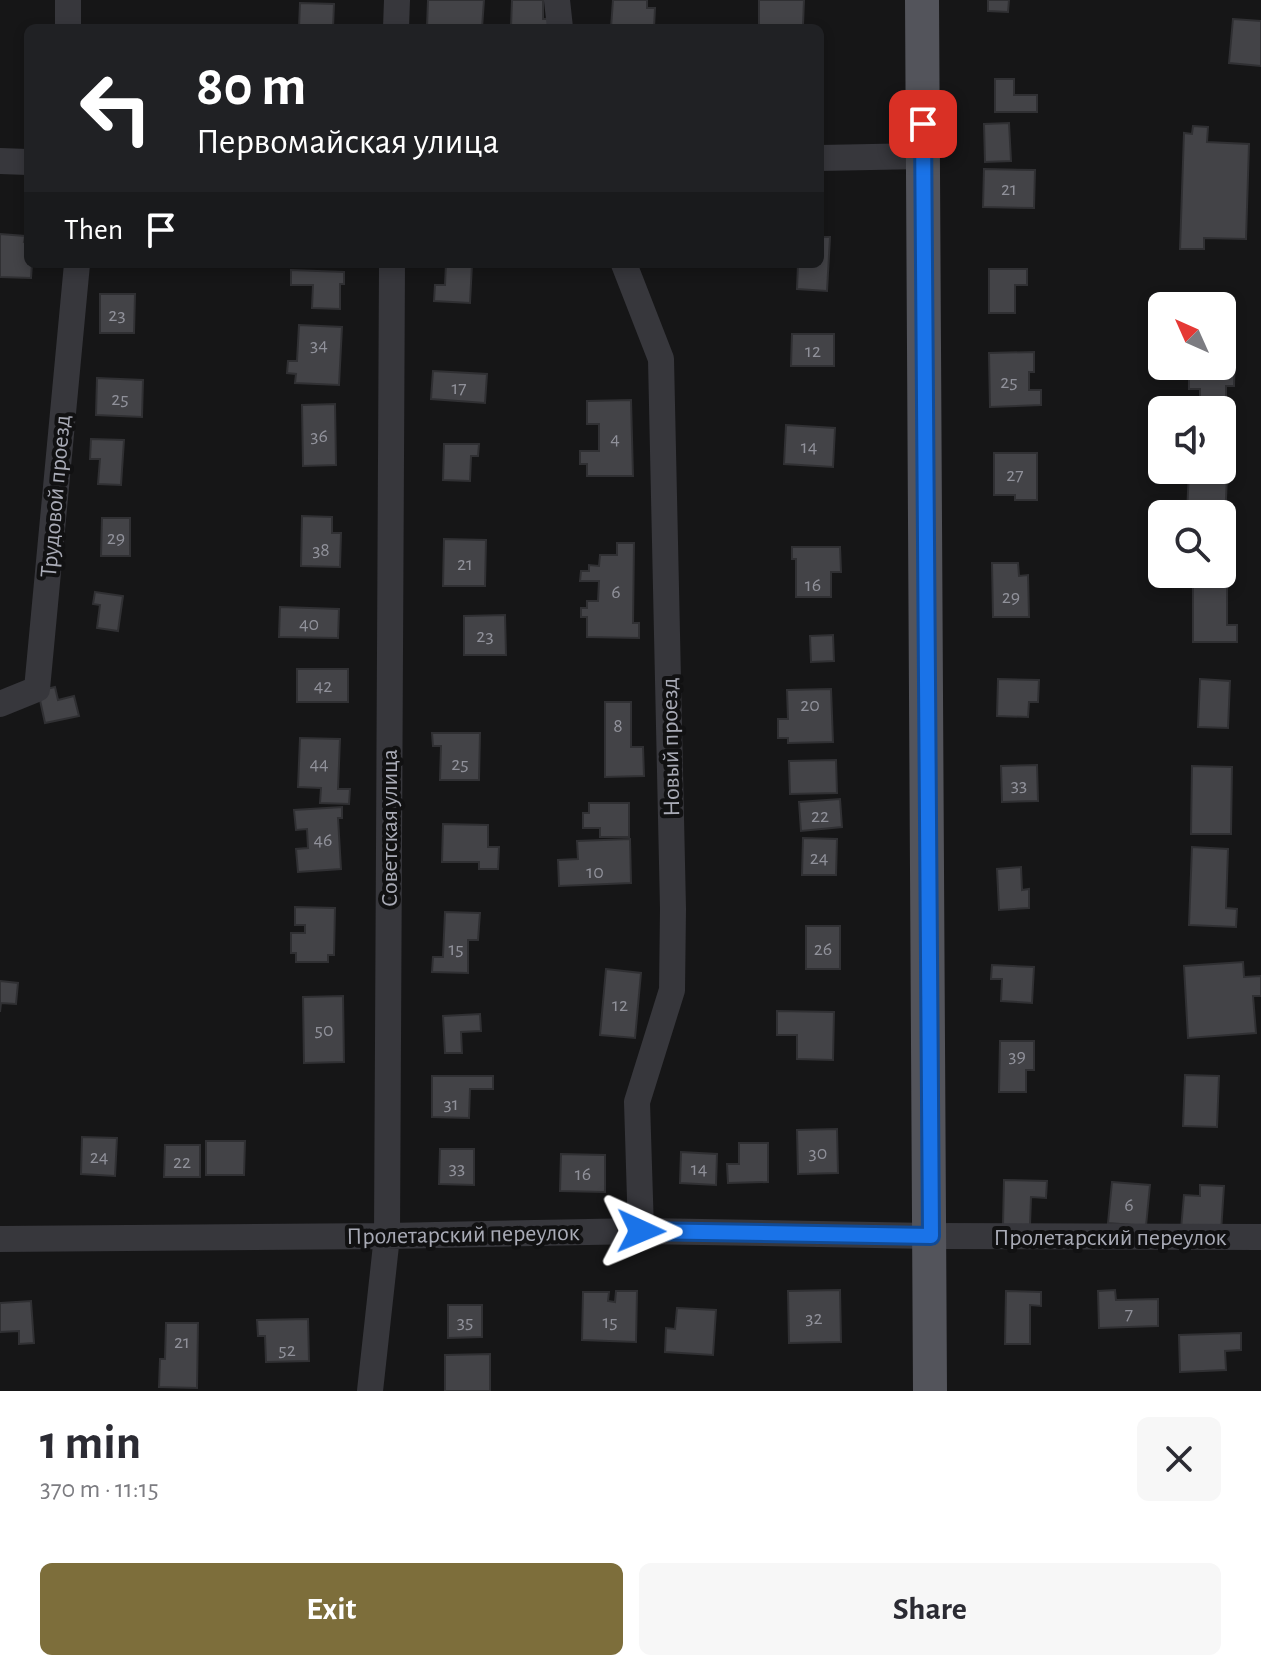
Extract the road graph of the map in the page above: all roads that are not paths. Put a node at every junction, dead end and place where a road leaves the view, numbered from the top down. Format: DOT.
graph roads {
  1 [pos="68,0"];
  2 [pos="397,0"];
  3 [pos="557,0"];
  4 [pos="922,0"];
  5 [pos="68,24"];
  6 [pos="396,24"];
  7 [pos="560,24"];
  8 [pos="923,156"];
  9 [pos="824,158"];
  10 [pos="0,161"];
  11 [pos="24,162"];
  12 [pos="77,268"];
  13 [pos="392,268"];
  14 [pos="626,268"];
  15 [pos="0,704"];
  16 [pos="641,1231"];
  17 [pos="387,1236"];
  18 [pos="931,1236"];
  19 [pos="1261,1237"];
  20 [pos="0,1239"];
  21 [pos="370,1391"];
  22 [pos="930,1391"];
  1 -- 5 [label="street"];
  2 -- 6 [label="street"];
  3 -- 7 [label="street"];
  4 -- 8 [label="main road"];
  8 -- 9 [label="street"];
  8 -- 18 [label="main road"];
  10 -- 11 [label="street"];
  12 -- 15 [label="street, Трудовой проезд"];
  13 -- 17 [label="street, Советская улица"];
  14 -- 16 [label="street, Новый проезд"];
  16 -- 17 [label="street, Пролетарский переулок"];
  16 -- 18 [label="street, Пролетарский переулок"];
  17 -- 20 [label="street, Пролетарский переулок"];
  17 -- 21 [label="street, Советская улица"];
  18 -- 19 [label="street, Пролетарский переулок"];
  18 -- 22 [label="main road"];
}
